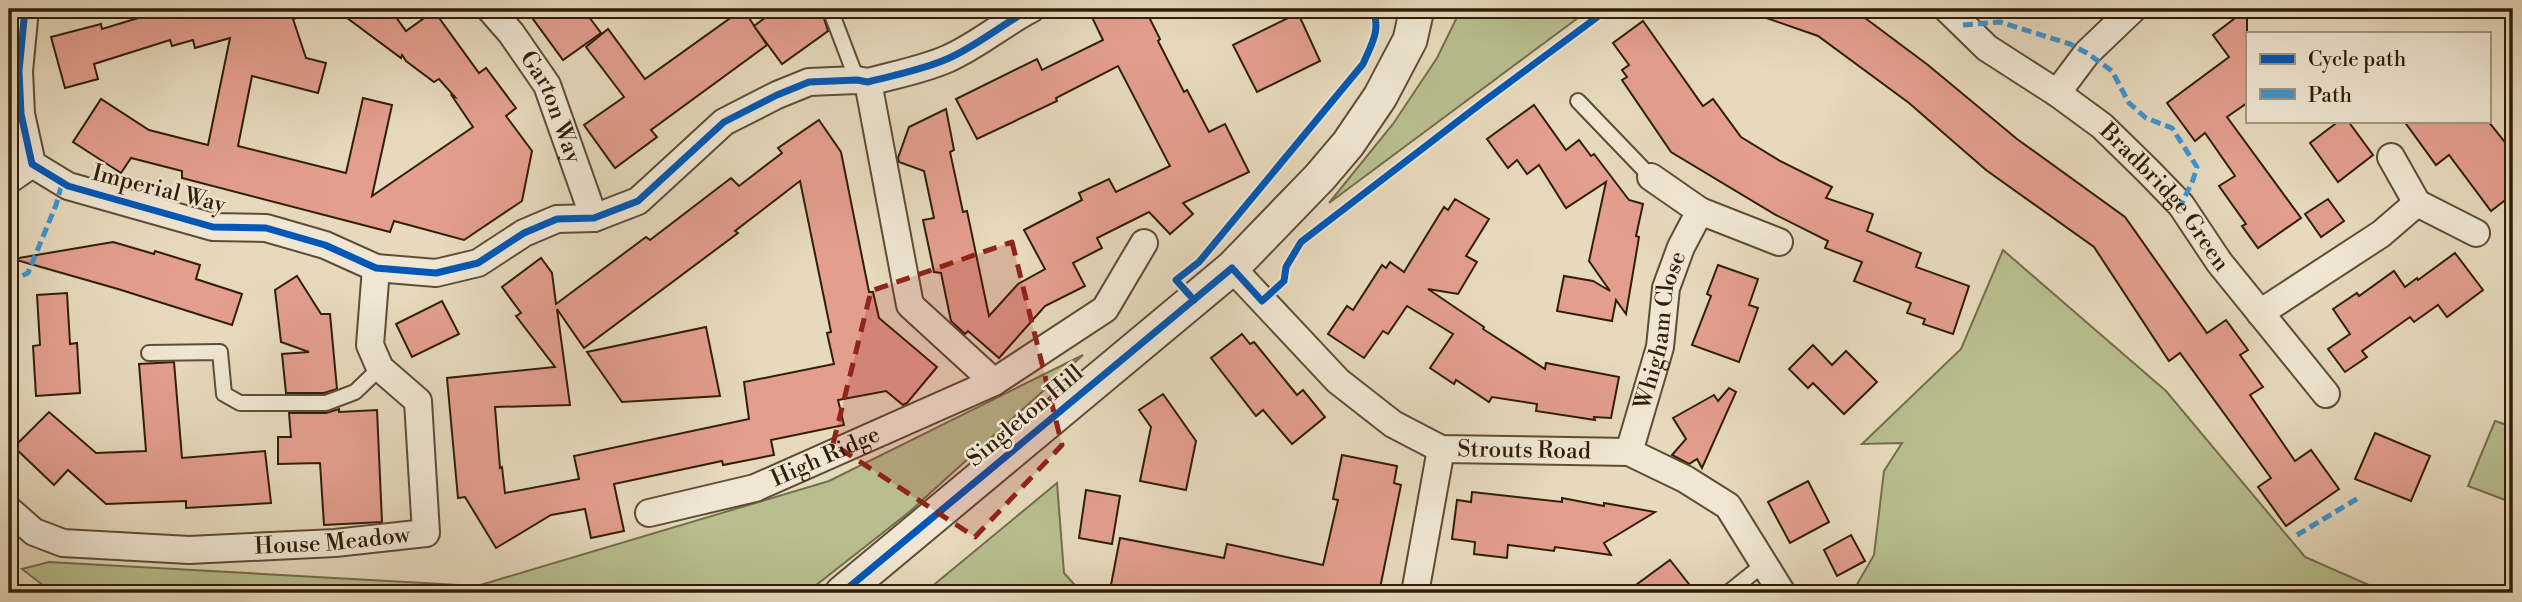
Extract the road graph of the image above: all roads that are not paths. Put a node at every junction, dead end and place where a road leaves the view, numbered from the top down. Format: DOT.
graph roads {
  1 [pos="25,9"];
  2 [pos="490,9"];
  3 [pos="830,9"];
  4 [pos="1031,9"];
  5 [pos="1417,9"];
  6 [pos="1947,9"];
  7 [pos="2133,9"];
  8 [pos="862,81"];
  9 [pos="2057,93"];
  10 [pos="1578,101"];
  11 [pos="2390,157"];
  12 [pos="32,164"];
  13 [pos="1651,177"];
  14 [pos="9,180"];
  15 [pos="2417,203"];
  16 [pos="1700,211"];
  17 [pos="594,218"];
  18 [pos="2476,233"];
  19 [pos="1779,242"];
  20 [pos="1144,243"];
  21 [pos="376,268"];
  22 [pos="1232,268"];
  23 [pos="2260,313"];
  24 [pos="149,353"];
  25 [pos="380,368"];
  26 [pos="994,382"];
  27 [pos="2326,394"];
  28 [pos="1441,449"];
  29 [pos="1629,452"];
  30 [pos="9,510"];
  31 [pos="649,513"];
  32 [pos="1764,564"];
  33 [pos="842,593"];
  34 [pos="1415,593"];
  35 [pos="1729,593"];
  36 [pos="1782,593"];
  1 -- 12 [label="street"];
  2 -- 17 [label="street, Garton Way"];
  3 -- 8 [label="lane"];
  4 -- 8 [label="street, Imperial Way"];
  5 -- 22 [label="street, Singleton Hill"];
  6 -- 9 [label="street, Bradbridge Green"];
  7 -- 9 [label="street"];
  8 -- 17 [label="street, Imperial Way"];
  8 -- 26 [label="street"];
  9 -- 23 [label="street, Bradbridge Green"];
  10 -- 13 [label="lane"];
  11 -- 15 [label="street"];
  12 -- 14 [label="street"];
  12 -- 21 [label="street, Imperial Way"];
  13 -- 16 [label="street"];
  15 -- 18 [label="street"];
  15 -- 23 [label="street"];
  16 -- 19 [label="street"];
  16 -- 29 [label="street, Whigham Close"];
  17 -- 21 [label="street, Imperial Way"];
  20 -- 26 [label="street, High Ridge"];
  21 -- 25 [label="street"];
  22 -- 28 [label="street, Strouts Road"];
  22 -- 33 [label="street, Singleton Hill"];
  23 -- 27 [label="street, Bradbridge Green"];
  24 -- 25 [label="lane"];
  25 -- 30 [label="street, House Meadow"];
  26 -- 31 [label="street, High Ridge"];
  28 -- 29 [label="street, Strouts Road"];
  28 -- 34 [label="street"];
  29 -- 32 [label="street, Strouts Road"];
  32 -- 35 [label="lane"];
  32 -- 36 [label="street, Strouts Road"];
}
